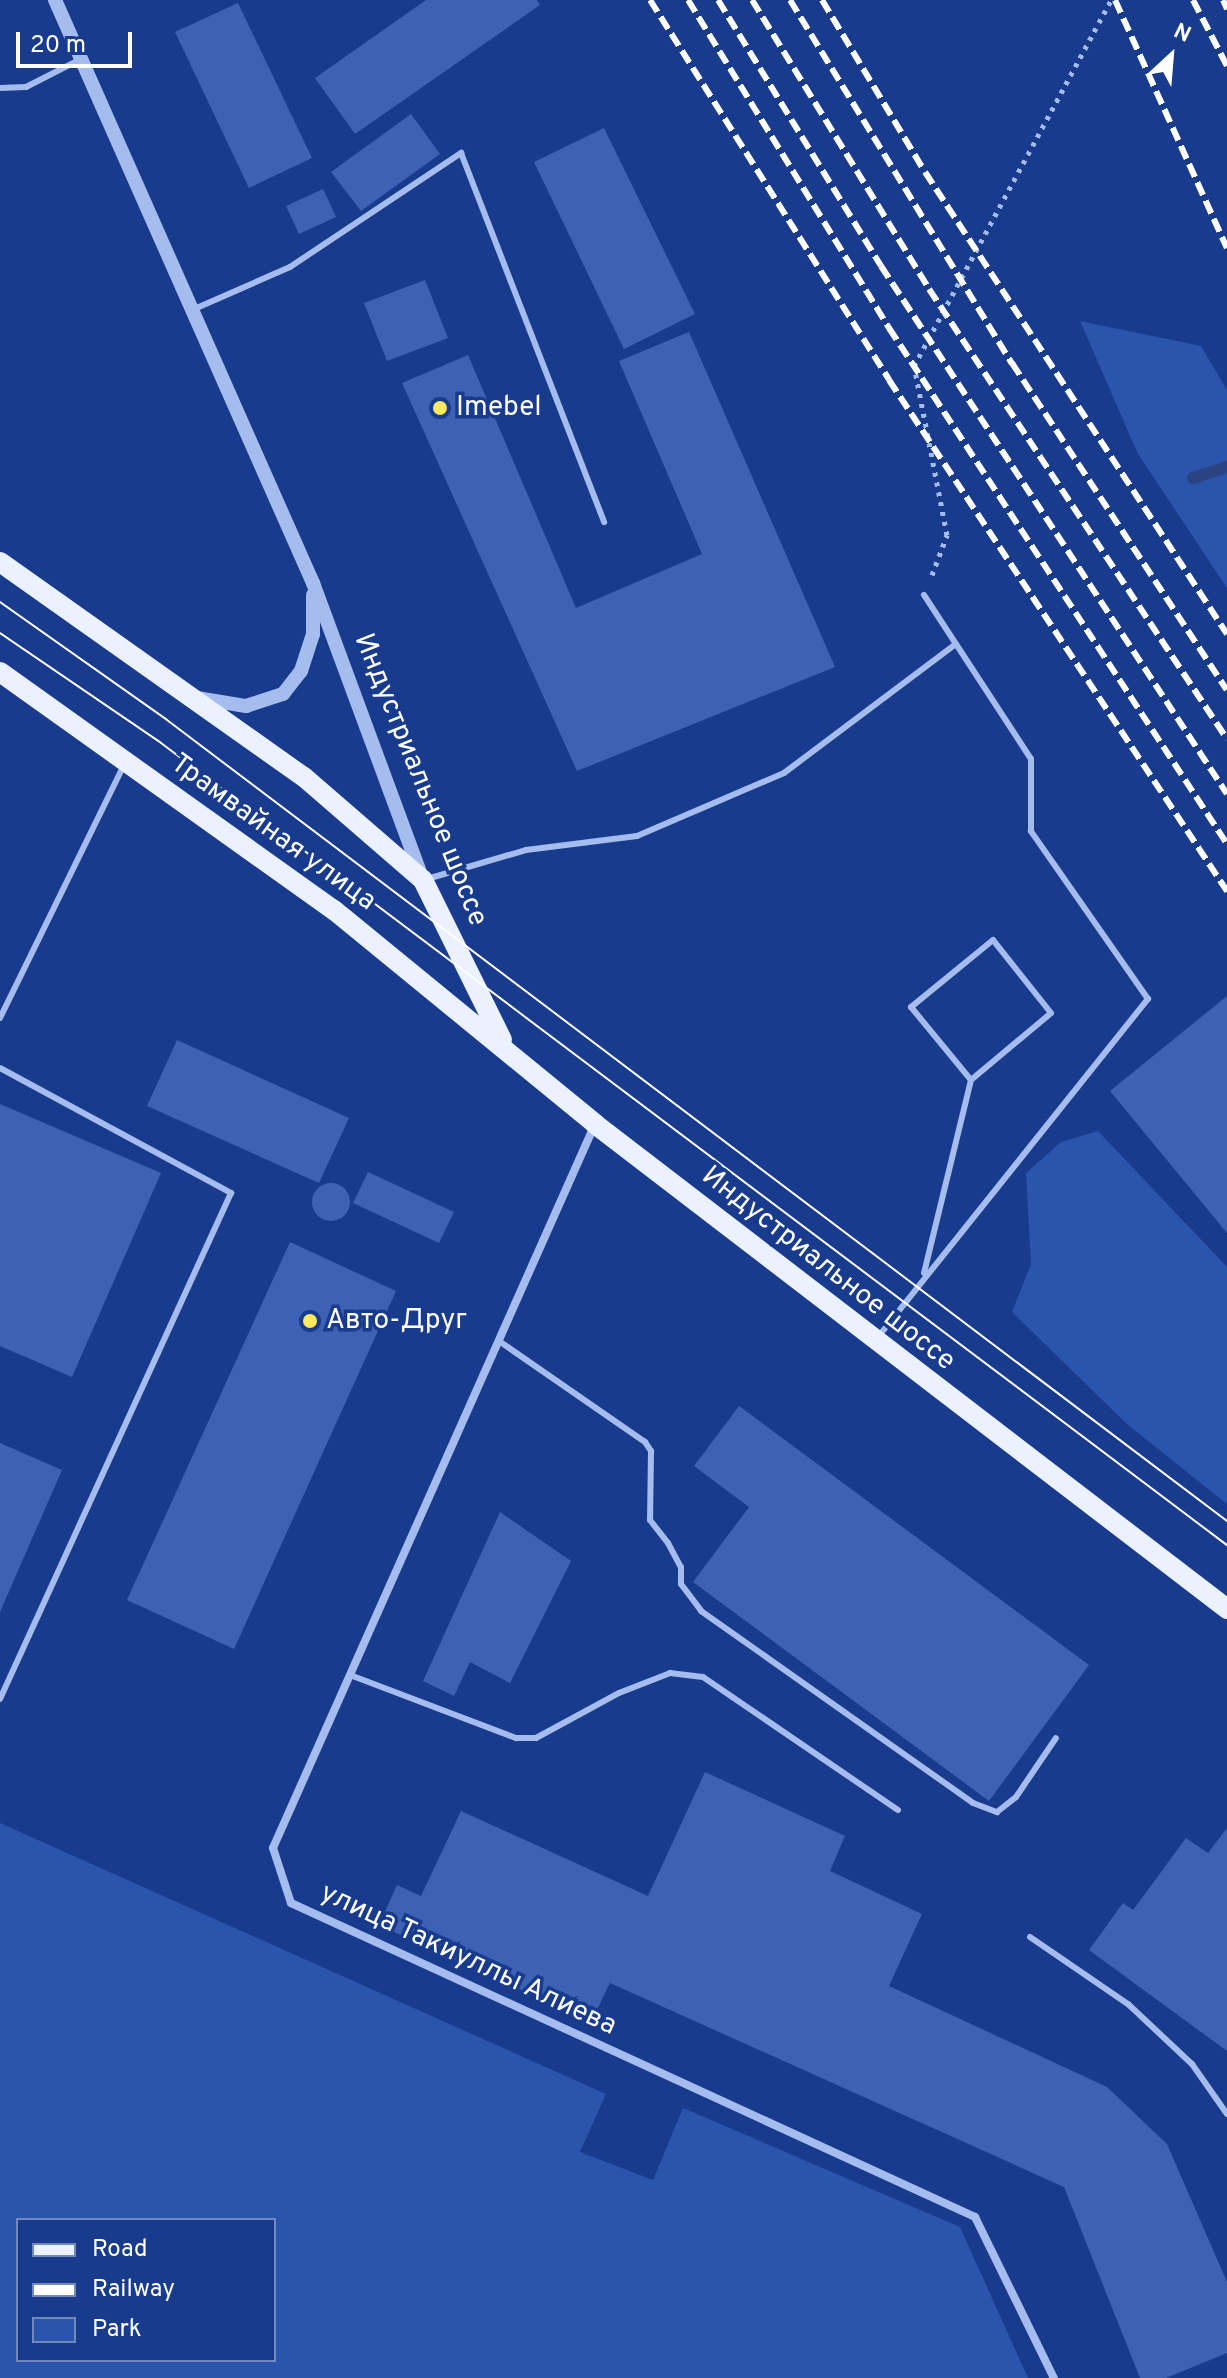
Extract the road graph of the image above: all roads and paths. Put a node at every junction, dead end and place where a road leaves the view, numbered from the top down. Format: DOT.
graph roads {
  1 [pos="55,0"];
  2 [pos="1111,0"];
  3 [pos="81,59"];
  4 [pos="0,88"];
  5 [pos="192,310"];
  6 [pos="604,522"];
  7 [pos="0,562"];
  8 [pos="313,583"];
  9 [pos="924,595"];
  10 [pos="956,644"];
  11 [pos="0,672"];
  12 [pos="191,697"];
  13 [pos="127,760"];
  14 [pos="423,880"];
  15 [pos="0,1018"];
  16 [pos="505,1047"];
  17 [pos="0,1068"];
  18 [pos="971,1080"];
  19 [pos="595,1124"];
  20 [pos="923,1277"];
  21 [pos="499,1341"];
  22 [pos="875,1341"];
  23 [pos="1227,1609"];
  24 [pos="350,1675"];
  25 [pos="0,1699"];
  26 [pos="1056,1738"];
  27 [pos="898,1810"];
  28 [pos="1030,1937"];
  29 [pos="1227,2114"];
  30 [pos="1054,2378"];
  1 -- 3 [label="street, Индустриальное шоссе"];
  2 -- 9 [label="path"];
  3 -- 4 [label="lane"];
  3 -- 5 [label="street, Индустриальное шоссе"];
  5 -- 6 [label="lane"];
  5 -- 8 [label="street, Индустриальное шоссе"];
  7 -- 12 [label="main road, Трамвайная улица"];
  8 -- 12 [label="street"];
  8 -- 14 [label="street, Индустриальное шоссе"];
  9 -- 10 [label="lane"];
  10 -- 14 [label="lane"];
  10 -- 20 [label="lane"];
  11 -- 13 [label="main road, Трамвайная улица"];
  12 -- 14 [label="main road, Трамвайная улица"];
  13 -- 15 [label="lane"];
  13 -- 16 [label="main road, Трамвайная улица"];
  14 -- 16 [label="main road, Индустриальное шоссе"];
  16 -- 19 [label="main road, Индустриальное шоссе"];
  17 -- 25 [label="lane"];
  18 -- 18 [label="lane"];
  18 -- 20 [label="lane"];
  19 -- 21 [label="street, улица Такиуллы Алиева"];
  19 -- 22 [label="main road, Индустриальное шоссе"];
  20 -- 22 [label="lane"];
  21 -- 24 [label="street, улица Такиуллы Алиева"];
  21 -- 26 [label="lane"];
  22 -- 23 [label="main road, Индустриальное шоссе"];
  24 -- 27 [label="lane"];
  24 -- 30 [label="street, улица Такиуллы Алиева"];
  28 -- 29 [label="lane"];
}
